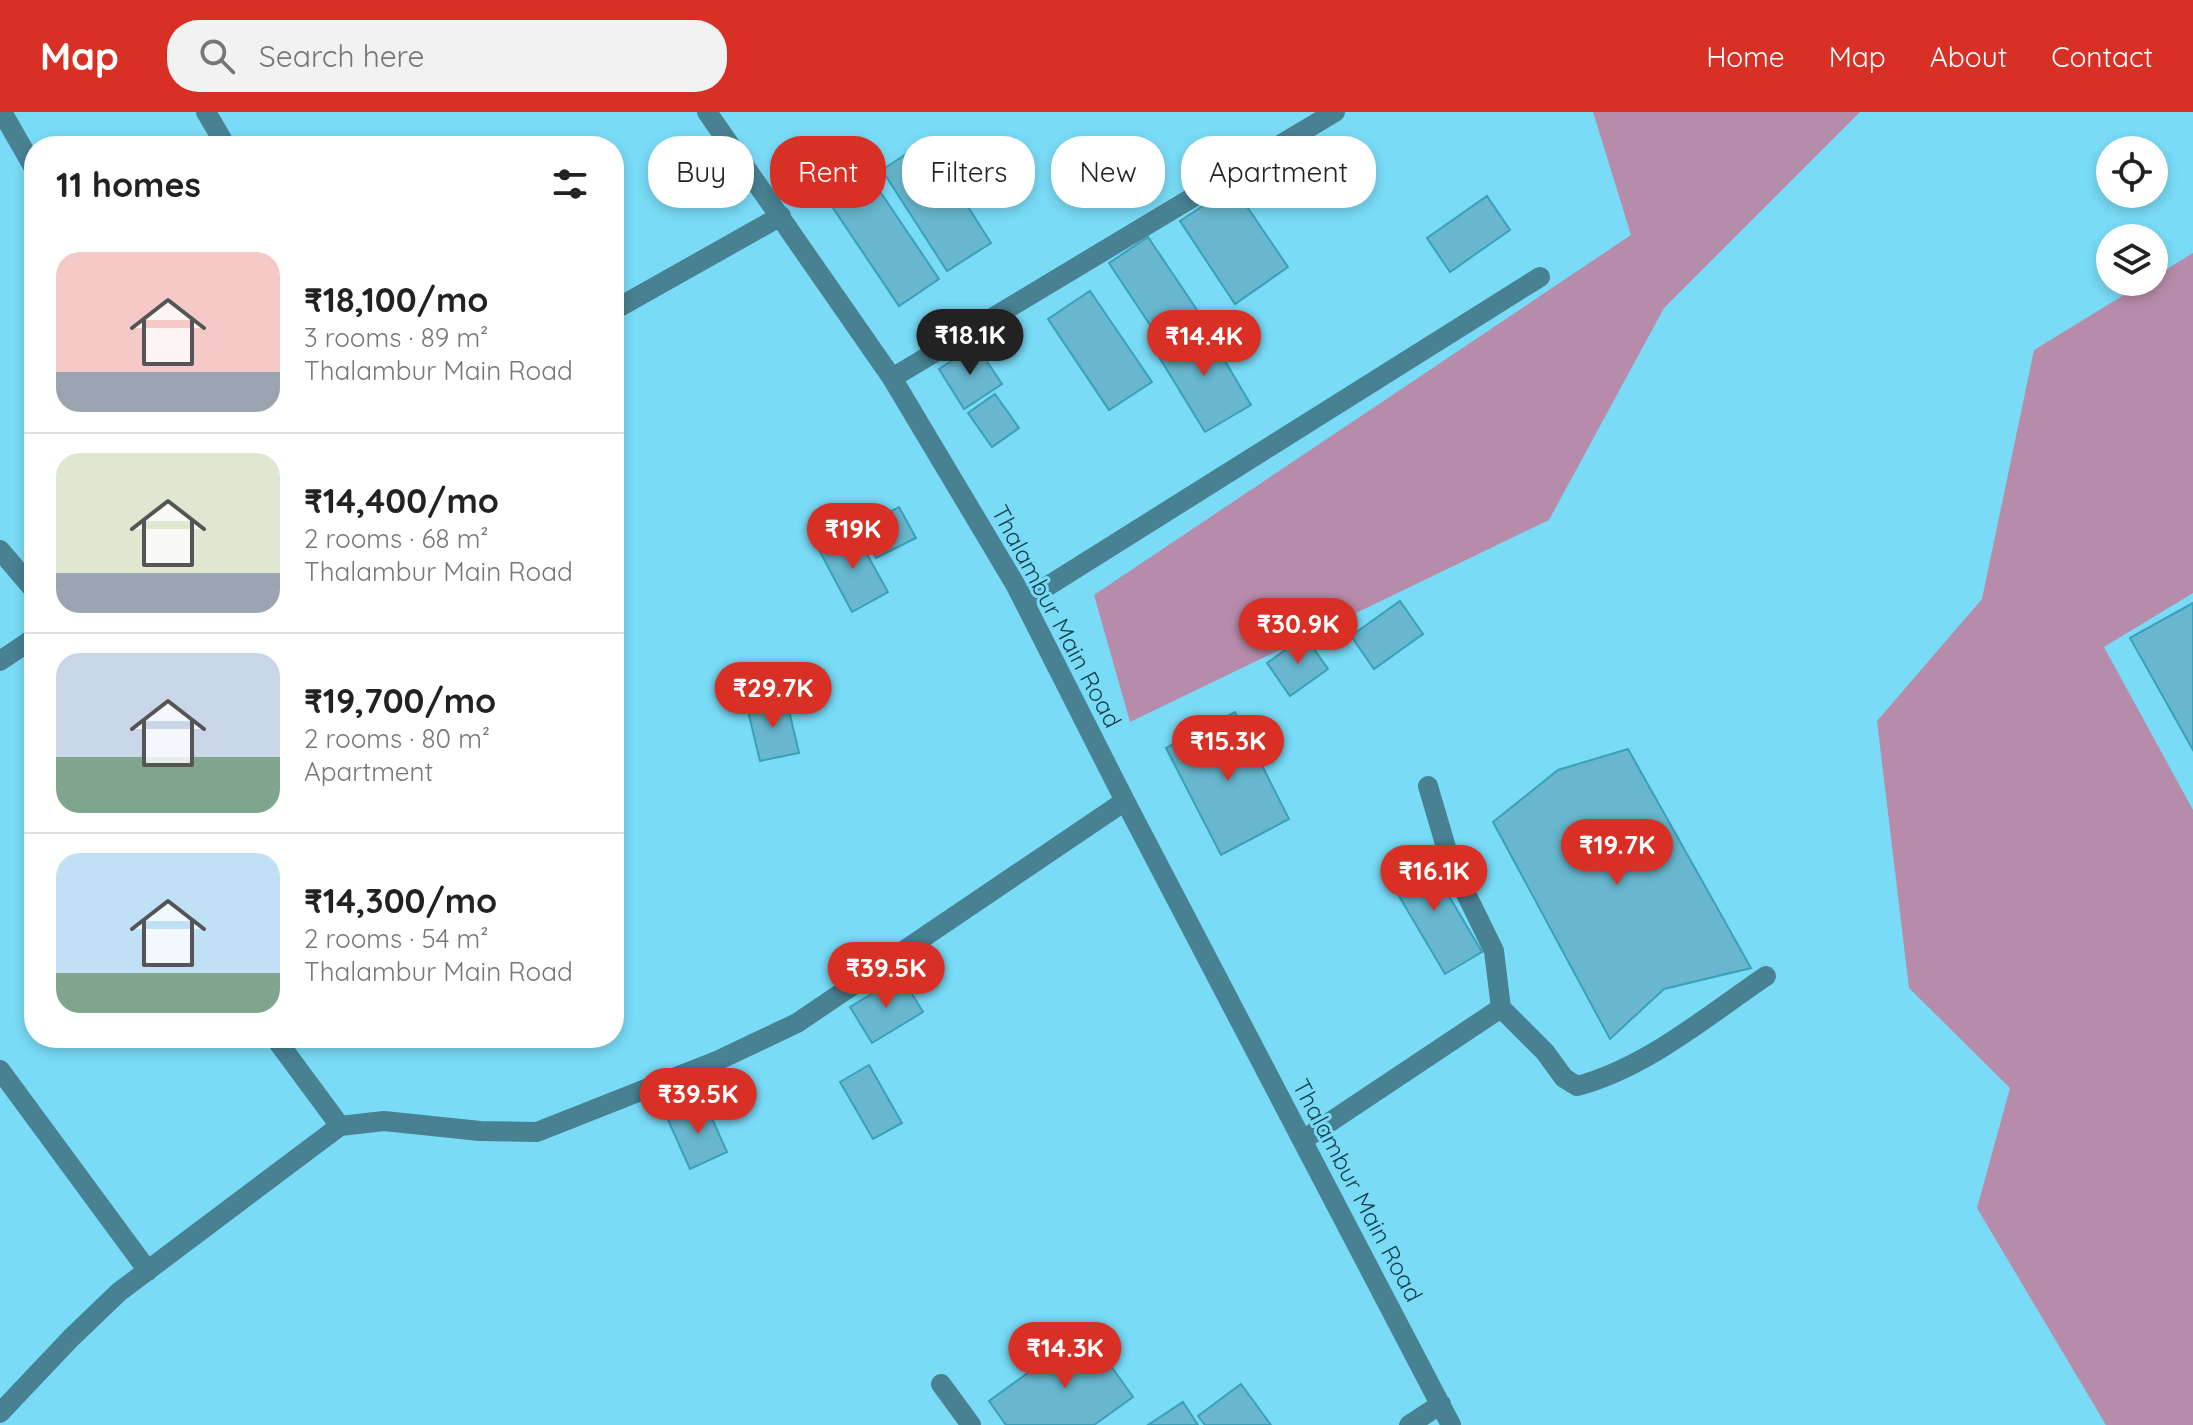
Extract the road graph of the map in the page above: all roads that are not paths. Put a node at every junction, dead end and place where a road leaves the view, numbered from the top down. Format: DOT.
graph roads {
  1 [pos="2,112"];
  2 [pos="206,112"];
  3 [pos="707,112"];
  4 [pos="1335,112"];
  5 [pos="220,136"];
  6 [pos="24,150"];
  7 [pos="781,216"];
  8 [pos="1540,277"];
  9 [pos="624,304"];
  10 [pos="892,378"];
  11 [pos="0,550"];
  12 [pos="24,578"];
  13 [pos="1024,601"];
  14 [pos="24,645"];
  15 [pos="0,661"];
  16 [pos="1428,786"];
  17 [pos="1125,801"];
  18 [pos="1766,976"];
  19 [pos="1501,1008"];
  20 [pos="282,1048"];
  21 [pos="0,1070"];
  22 [pos="340,1126"];
  23 [pos="1303,1140"];
  24 [pos="148,1271"];
  25 [pos="941,1384"];
  26 [pos="1441,1404"];
  27 [pos="0,1413"];
  28 [pos="971,1425"];
  29 [pos="1409,1425"];
  30 [pos="1451,1425"];
  1 -- 6 [label="street"];
  2 -- 5 [label="street"];
  3 -- 7 [label="street, Thalambur Main Road"];
  4 -- 10 [label="street"];
  7 -- 9 [label="street"];
  7 -- 10 [label="street, Thalambur Main Road"];
  8 -- 13 [label="street"];
  10 -- 13 [label="street, Thalambur Main Road"];
  11 -- 12 [label="street"];
  13 -- 17 [label="street, Thalambur Main Road"];
  14 -- 15 [label="street"];
  16 -- 19 [label="street"];
  17 -- 22 [label="street"];
  17 -- 23 [label="street, Thalambur Main Road"];
  18 -- 19 [label="street"];
  19 -- 23 [label="street"];
  20 -- 22 [label="street"];
  21 -- 24 [label="street"];
  22 -- 24 [label="street"];
  23 -- 26 [label="street, Thalambur Main Road"];
  24 -- 27 [label="street"];
  25 -- 28 [label="street"];
  26 -- 29 [label="street"];
  26 -- 30 [label="street, Thalambur Main Road"];
}
